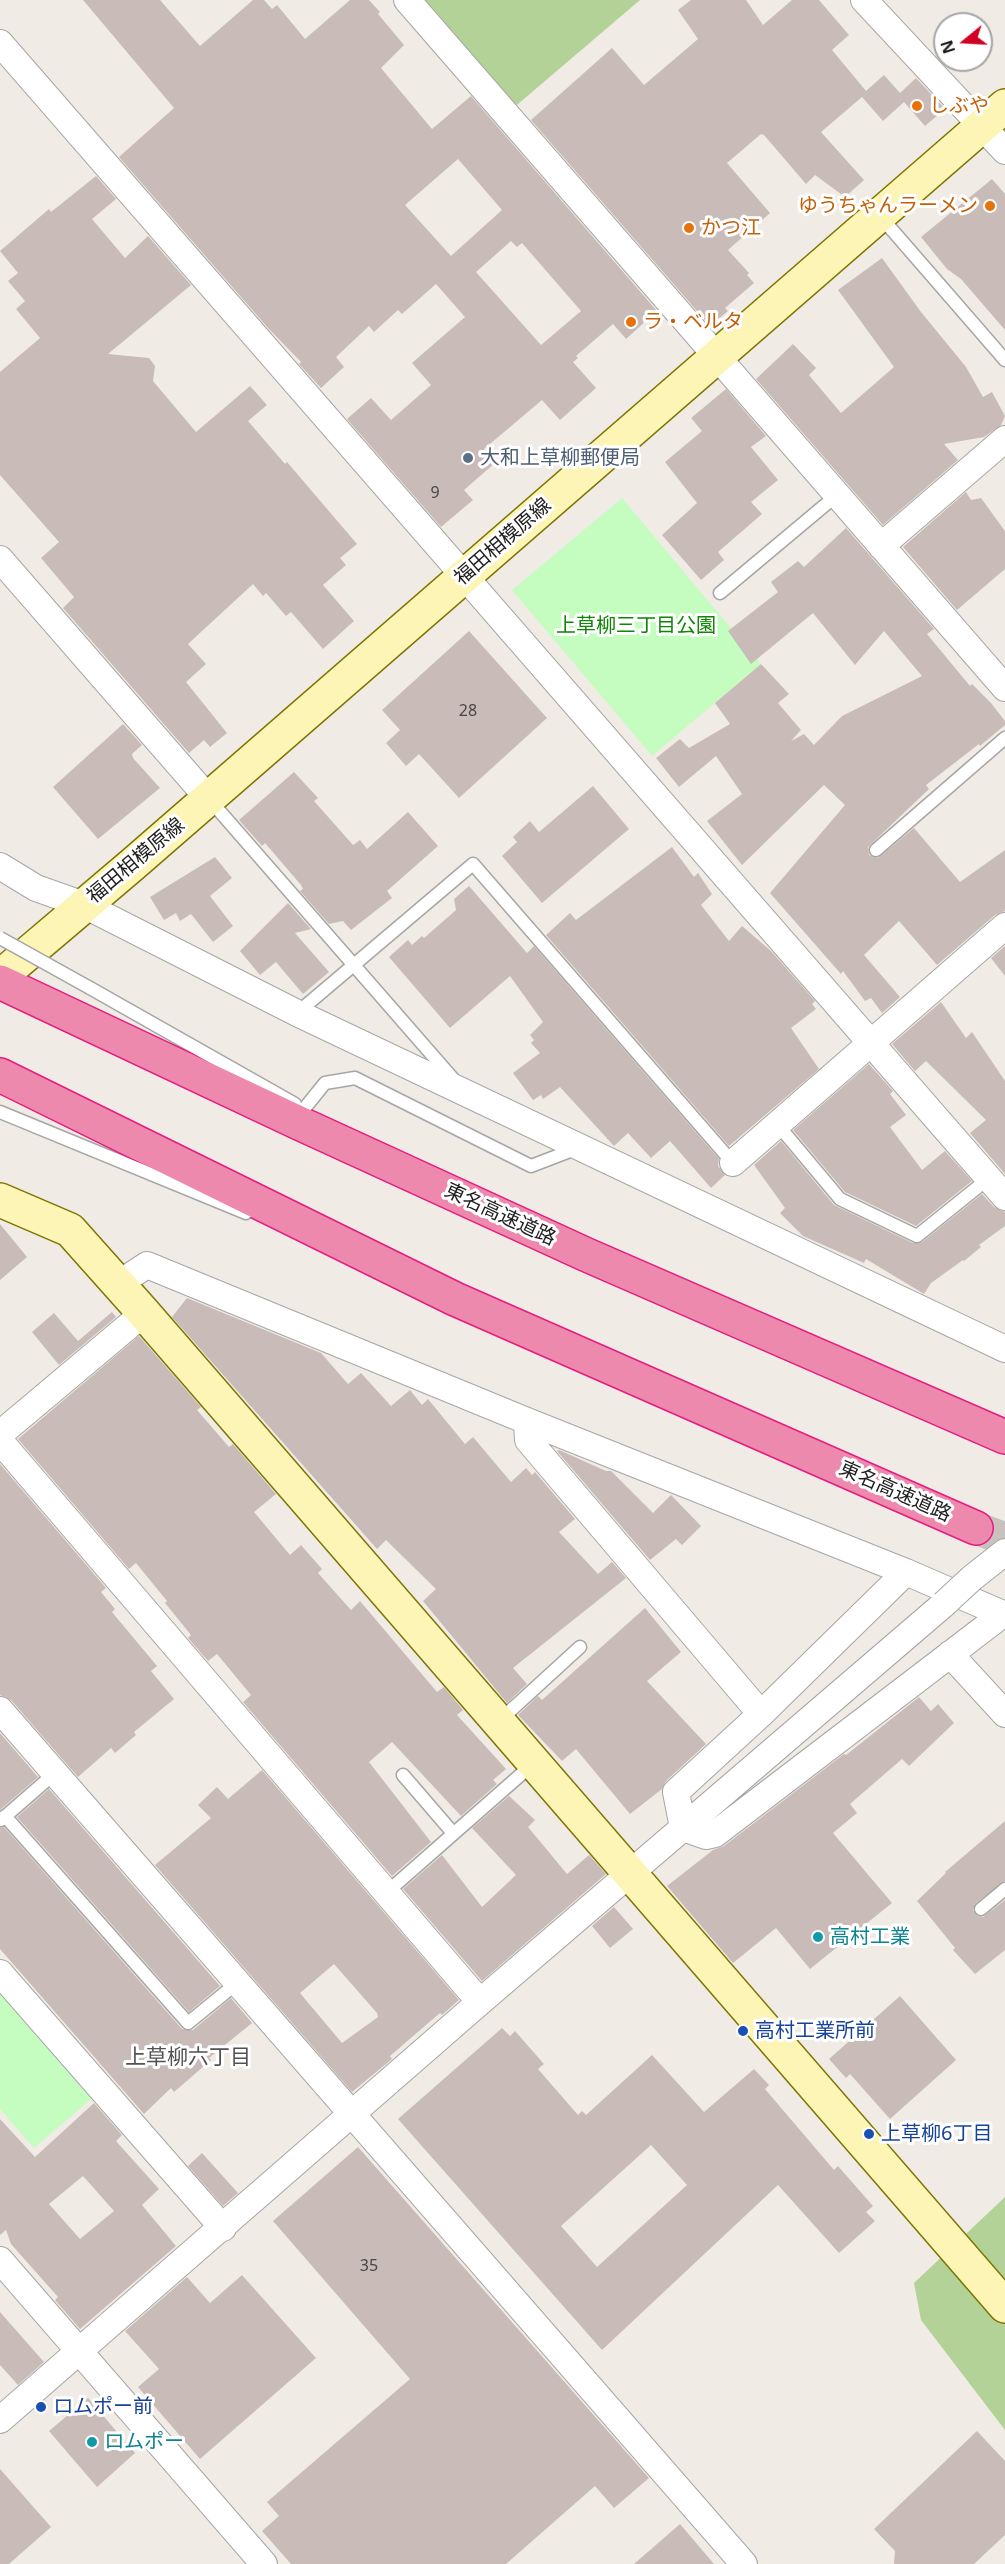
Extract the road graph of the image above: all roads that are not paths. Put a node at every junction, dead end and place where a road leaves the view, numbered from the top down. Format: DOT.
graph roads {
  1 [pos="407,0"];
  2 [pos="864,0"];
  3 [pos="0,43"];
  4 [pos="994,116"];
  5 [pos="1005,152"];
  6 [pos="880,216"];
  7 [pos="718,358"];
  8 [pos="1005,360"];
  9 [pos="1005,439"];
  10 [pos="837,495"];
  11 [pos="881,546"];
  12 [pos="0,559"];
  13 [pos="464,576"];
  14 [pos="720,593"];
  15 [pos="1005,688"];
  16 [pos="1005,738"];
  17 [pos="208,798"];
  18 [pos="876,850"];
  19 [pos="0,866"];
  20 [pos="84,905"];
  21 [pos="1005,926"];
  22 [pos="0,938"];
  23 [pos="353,964"];
  24 [pos="0,977"];
  25 [pos="0,982"];
  26 [pos="297,1013"];
  27 [pos="871,1043"];
  28 [pos="0,1075"];
  29 [pos="465,1093"];
  30 [pos="0,1112"];
  31 [pos="335,1125"];
  32 [pos="778,1125"];
  33 [pos="580,1148"];
  34 [pos="733,1163"];
  35 [pos="997,1187"];
  36 [pos="0,1200"];
  37 [pos="255,1217"];
  38 [pos="277,1226"];
  39 [pos="587,1255"];
  40 [pos="118,1284"];
  41 [pos="455,1299"];
  42 [pos="144,1313"];
  43 [pos="1005,1349"];
  44 [pos="528,1421"];
  45 [pos="0,1434"];
  46 [pos="1005,1437"];
  47 [pos="0,1442"];
  48 [pos="976,1528"];
  49 [pos="1005,1552"];
  50 [pos="906,1572"];
  51 [pos="1004,1614"];
  52 [pos="580,1647"];
  53 [pos="950,1654"];
  54 [pos="0,1710"];
  55 [pos="761,1714"];
  56 [pos="1005,1714"];
  57 [pos="498,1721"];
  58 [pos="534,1762"];
  59 [pos="55,1773"];
  60 [pos="403,1775"];
  61 [pos="3,1818"];
  62 [pos="683,1828"];
  63 [pos="453,1833"];
  64 [pos="630,1874"];
  65 [pos="1005,1889"];
  66 [pos="386,1893"];
  67 [pos="981,1909"];
  68 [pos="0,1973"];
  69 [pos="237,1983"];
  70 [pos="480,2002"];
  71 [pos="351,2114"];
  72 [pos="223,2228"];
  73 [pos="0,2260"];
  74 [pos="1005,2306"];
  75 [pos="79,2351"];
  76 [pos="0,2420"];
  77 [pos="264,2564"];
  78 [pos="744,2564"];
  1 -- 7 [label="street"];
  2 -- 4 [label="street"];
  3 -- 13 [label="street"];
  4 -- 5 [label="street"];
  4 -- 6 [label="street, 福田相模原線"];
  6 -- 7 [label="street, 福田相模原線"];
  6 -- 8 [label="lane"];
  7 -- 10 [label="street"];
  7 -- 13 [label="street, 福田相模原線"];
  9 -- 11 [label="street"];
  10 -- 11 [label="street"];
  10 -- 14 [label="lane"];
  11 -- 15 [label="street"];
  12 -- 17 [label="street"];
  13 -- 17 [label="street, 福田相模原線"];
  13 -- 27 [label="street"];
  16 -- 18 [label="lane"];
  17 -- 20 [label="street, 福田相模原線"];
  17 -- 23 [label="lane"];
  19 -- 20 [label="street"];
  20 -- 24 [label="street, 福田相模原線"];
  20 -- 26 [label="street"];
  21 -- 27 [label="street"];
  22 -- 33 [label="lane, bridge"];
  23 -- 26 [label="lane"];
  23 -- 29 [label="lane"];
  23 -- 34 [label="lane"];
  25 -- 39 [label="highway, 東名高速道路"];
  26 -- 29 [label="street"];
  27 -- 32 [label="street"];
  27 -- 35 [label="street"];
  28 -- 41 [label="highway, 東名高速道路"];
  29 -- 33 [label="street"];
  30 -- 37 [label="lane"];
  31 -- 39 [label="lane"];
  32 -- 34 [label="street"];
  32 -- 35 [label="lane"];
  33 -- 43 [label="street"];
  36 -- 40 [label="street"];
  38 -- 41 [label="lane"];
  39 -- 46 [label="highway, 東名高速道路"];
  40 -- 42 [label="street"];
  40 -- 44 [label="street"];
  41 -- 48 [label="highway, 東名高速道路"];
  42 -- 45 [label="street"];
  42 -- 57 [label="street"];
  44 -- 50 [label="street"];
  44 -- 55 [label="street"];
  47 -- 66 [label="street"];
  49 -- 62 [label="street, bridge"];
  50 -- 51 [label="street"];
  50 -- 55 [label="street"];
  51 -- 53 [label="street"];
  52 -- 57 [label="lane"];
  53 -- 56 [label="street"];
  53 -- 62 [label="street"];
  54 -- 59 [label="street"];
  55 -- 62 [label="street"];
  57 -- 58 [label="street"];
  58 -- 63 [label="lane"];
  58 -- 64 [label="street"];
  59 -- 61 [label="lane"];
  59 -- 69 [label="street"];
  60 -- 63 [label="lane"];
  61 -- 69 [label="lane"];
  62 -- 64 [label="street"];
  63 -- 66 [label="lane"];
  64 -- 70 [label="street"];
  64 -- 74 [label="street"];
  65 -- 67 [label="lane"];
  66 -- 70 [label="street"];
  68 -- 72 [label="street"];
  69 -- 71 [label="street"];
  70 -- 71 [label="street"];
  71 -- 72 [label="street"];
  71 -- 78 [label="street"];
  72 -- 75 [label="street"];
  73 -- 75 [label="street"];
  75 -- 76 [label="street"];
  75 -- 77 [label="street"];
}
